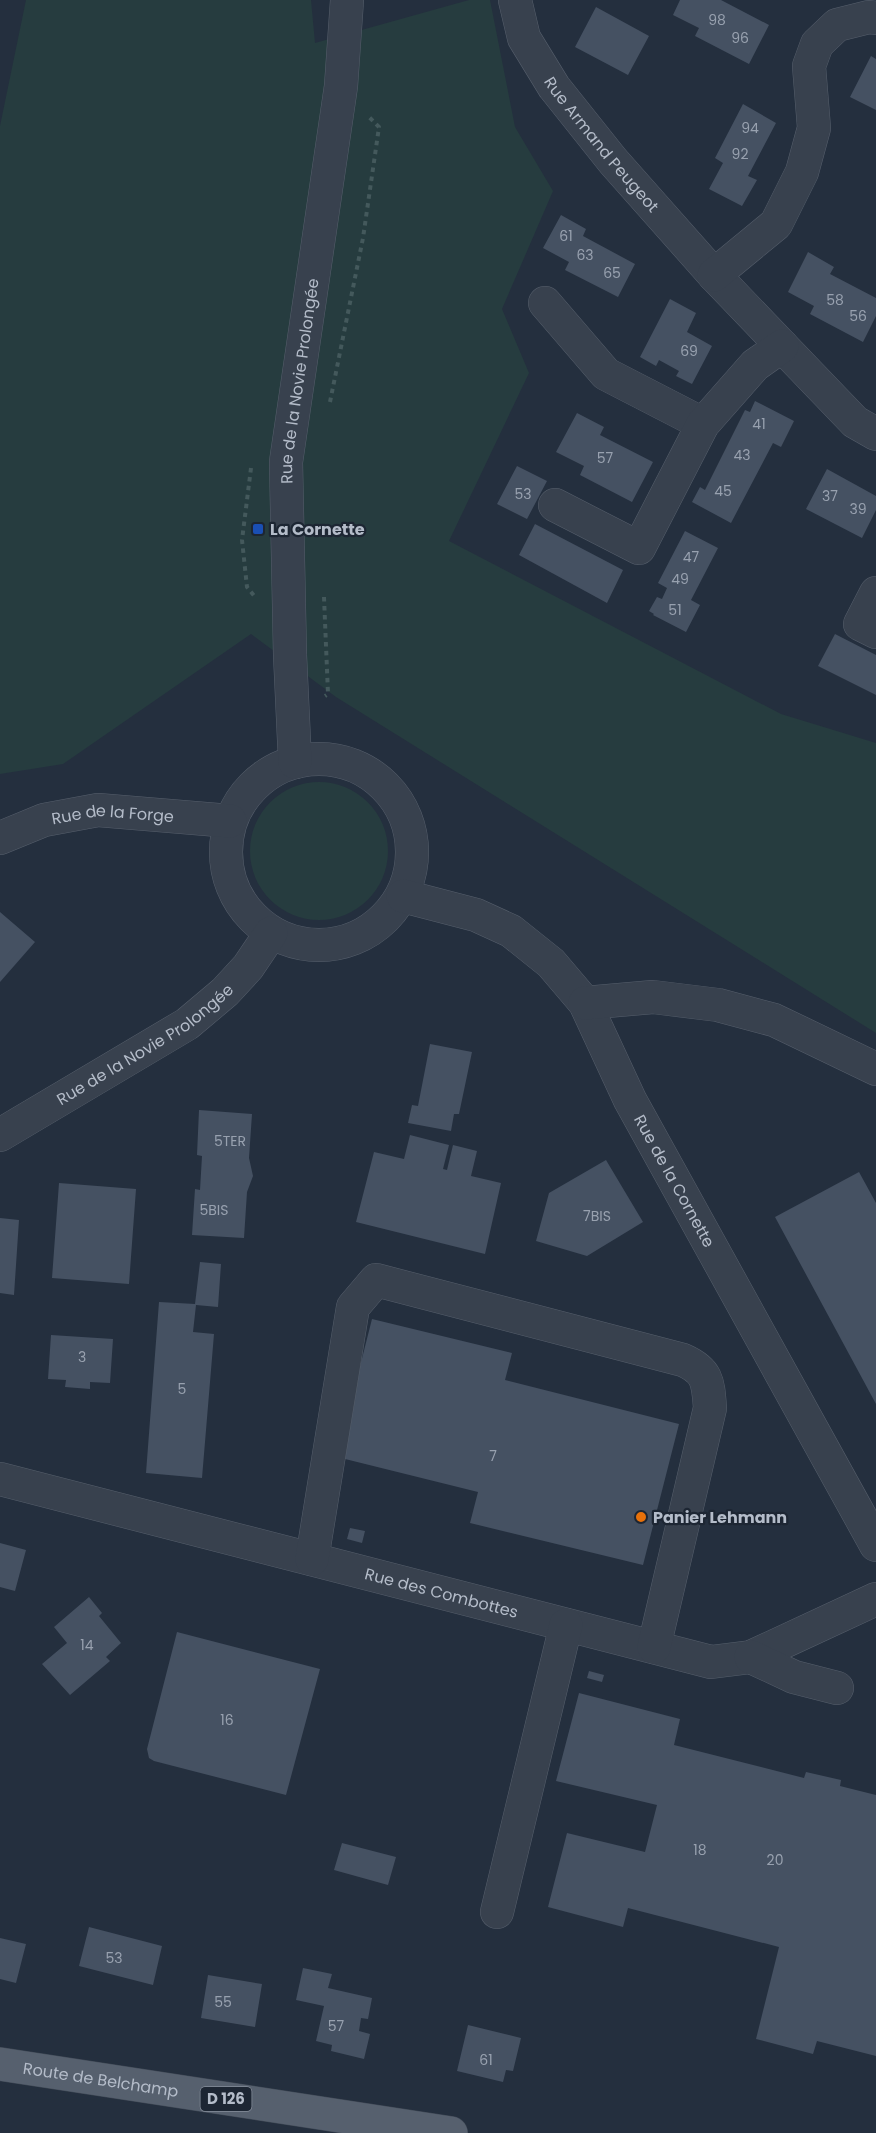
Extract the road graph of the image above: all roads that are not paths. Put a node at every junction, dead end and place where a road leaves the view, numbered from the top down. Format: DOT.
graph roads {
  1 [pos="347,0"];
  2 [pos="515,0"];
  3 [pos="876,18"];
  4 [pos="714,275"];
  5 [pos="545,303"];
  6 [pos="782,346"];
  7 [pos="703,424"];
  8 [pos="876,434"];
  9 [pos="555,505"];
  10 [pos="876,593"];
  11 [pos="876,632"];
  12 [pos="295,762"];
  13 [pos="230,821"];
  14 [pos="0,838"];
  15 [pos="403,896"];
  16 [pos="272,933"];
  17 [pos="585,1003"];
  18 [pos="876,1069"];
  19 [pos="0,1135"];
  20 [pos="0,1479"];
  21 [pos="876,1545"];
  22 [pos="312,1559"];
  23 [pos="876,1599"];
  24 [pos="566,1625"];
  25 [pos="654,1647"];
  26 [pos="751,1657"];
  27 [pos="837,1688"];
  28 [pos="497,1912"];
  29 [pos="0,2064"];
  30 [pos="0,2081"];
  31 [pos="335,2133"];
  32 [pos="451,2133"];
  1 -- 12 [label="street, Rue de la Novie Prolongée"];
  2 -- 4 [label="street, Rue Armand Peugeot"];
  3 -- 4 [label="street"];
  4 -- 6 [label="street, Rue Armand Peugeot"];
  5 -- 7 [label="street"];
  6 -- 7 [label="street"];
  6 -- 8 [label="street, Rue Armand Peugeot"];
  7 -- 9 [label="street"];
  10 -- 11 [label="street"];
  12 -- 13 [label="street"];
  12 -- 15 [label="street"];
  13 -- 14 [label="street, Rue de la Forge"];
  13 -- 16 [label="street"];
  15 -- 16 [label="street"];
  15 -- 17 [label="street, Rue de la Cornette"];
  16 -- 19 [label="street, Rue de la Novie Prolongée"];
  17 -- 18 [label="street"];
  17 -- 21 [label="street, Rue de la Cornette"];
  20 -- 22 [label="street, Rue des Combottes"];
  22 -- 24 [label="street, Rue des Combottes"];
  22 -- 25 [label="street"];
  23 -- 26 [label="street, Rue des Combottes"];
  24 -- 25 [label="street, Rue des Combottes"];
  24 -- 28 [label="street"];
  25 -- 26 [label="street, Rue des Combottes"];
  26 -- 27 [label="street"];
  29 -- 32 [label="main road, Route de Belchamp / D 126"];
  30 -- 31 [label="main road, Route de Belchamp / D 126"];
}
